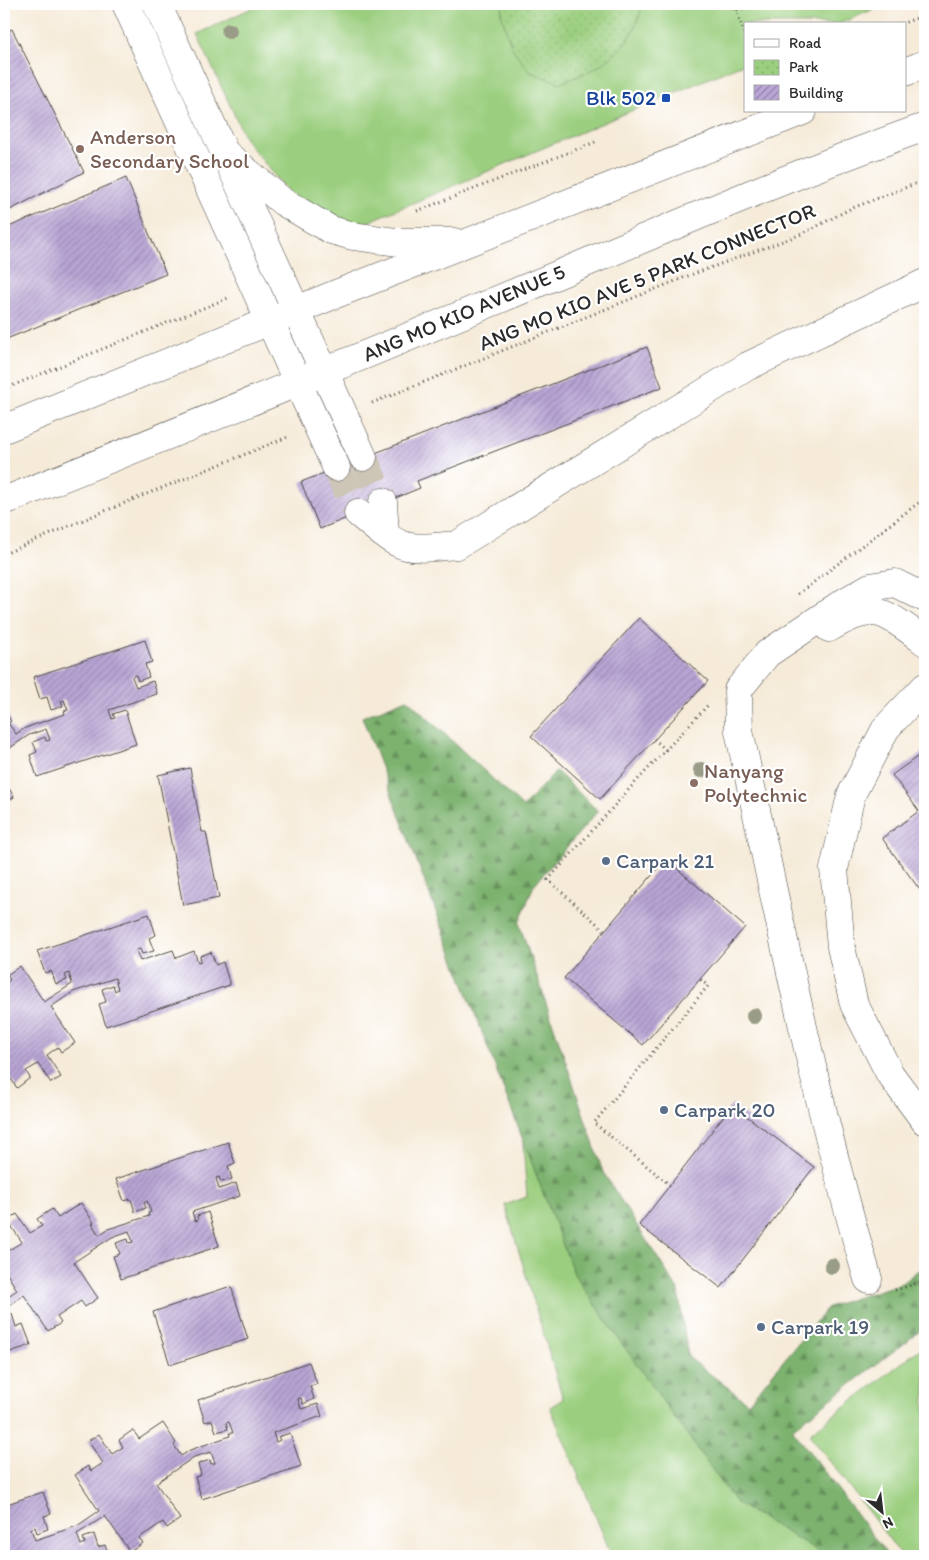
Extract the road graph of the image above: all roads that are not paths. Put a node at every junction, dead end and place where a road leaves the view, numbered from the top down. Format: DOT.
graph roads {
  1 [pos="126,4"];
  2 [pos="158,4"];
  3 [pos="925,64"];
  4 [pos="906,72"];
  5 [pos="800,112"];
  6 [pos="925,127"];
  7 [pos="225,153"];
  8 [pos="470,242"];
  9 [pos="925,283"];
  10 [pos="297,310"];
  11 [pos="271,321"];
  12 [pos="325,372"];
  13 [pos="298,383"];
  14 [pos="4,429"];
  15 [pos="362,455"];
  16 [pos="336,466"];
  17 [pos="4,501"];
  18 [pos="384,502"];
  19 [pos="358,513"];
  20 [pos="385,534"];
  21 [pos="925,598"];
  22 [pos="925,642"];
  23 [pos="925,687"];
  24 [pos="738,690"];
  25 [pos="925,1121"];
  26 [pos="868,1279"];
  1 -- 11 [label="main road"];
  2 -- 7 [label="main road"];
  3 -- 4 [label="main road"];
  5 -- 8 [label="main road"];
  6 -- 12 [label="main road, ANG MO KIO AVENUE 5"];
  7 -- 8 [label="main road"];
  7 -- 10 [label="main road"];
  8 -- 10 [label="main road"];
  9 -- 20 [label="main road"];
  10 -- 11 [label="main road"];
  10 -- 12 [label="main road"];
  11 -- 13 [label="main road"];
  11 -- 14 [label="main road"];
  12 -- 13 [label="main road, ANG MO KIO AVENUE 5"];
  12 -- 15 [label="main road"];
  13 -- 16 [label="main road"];
  13 -- 17 [label="main road, ANG MO KIO AVENUE 5"];
  18 -- 20 [label="main road"];
  19 -- 20 [label="main road"];
  21 -- 24 [label="main road"];
  22 -- 24 [label="main road"];
  23 -- 25 [label="main road"];
  24 -- 26 [label="main road"];
}
